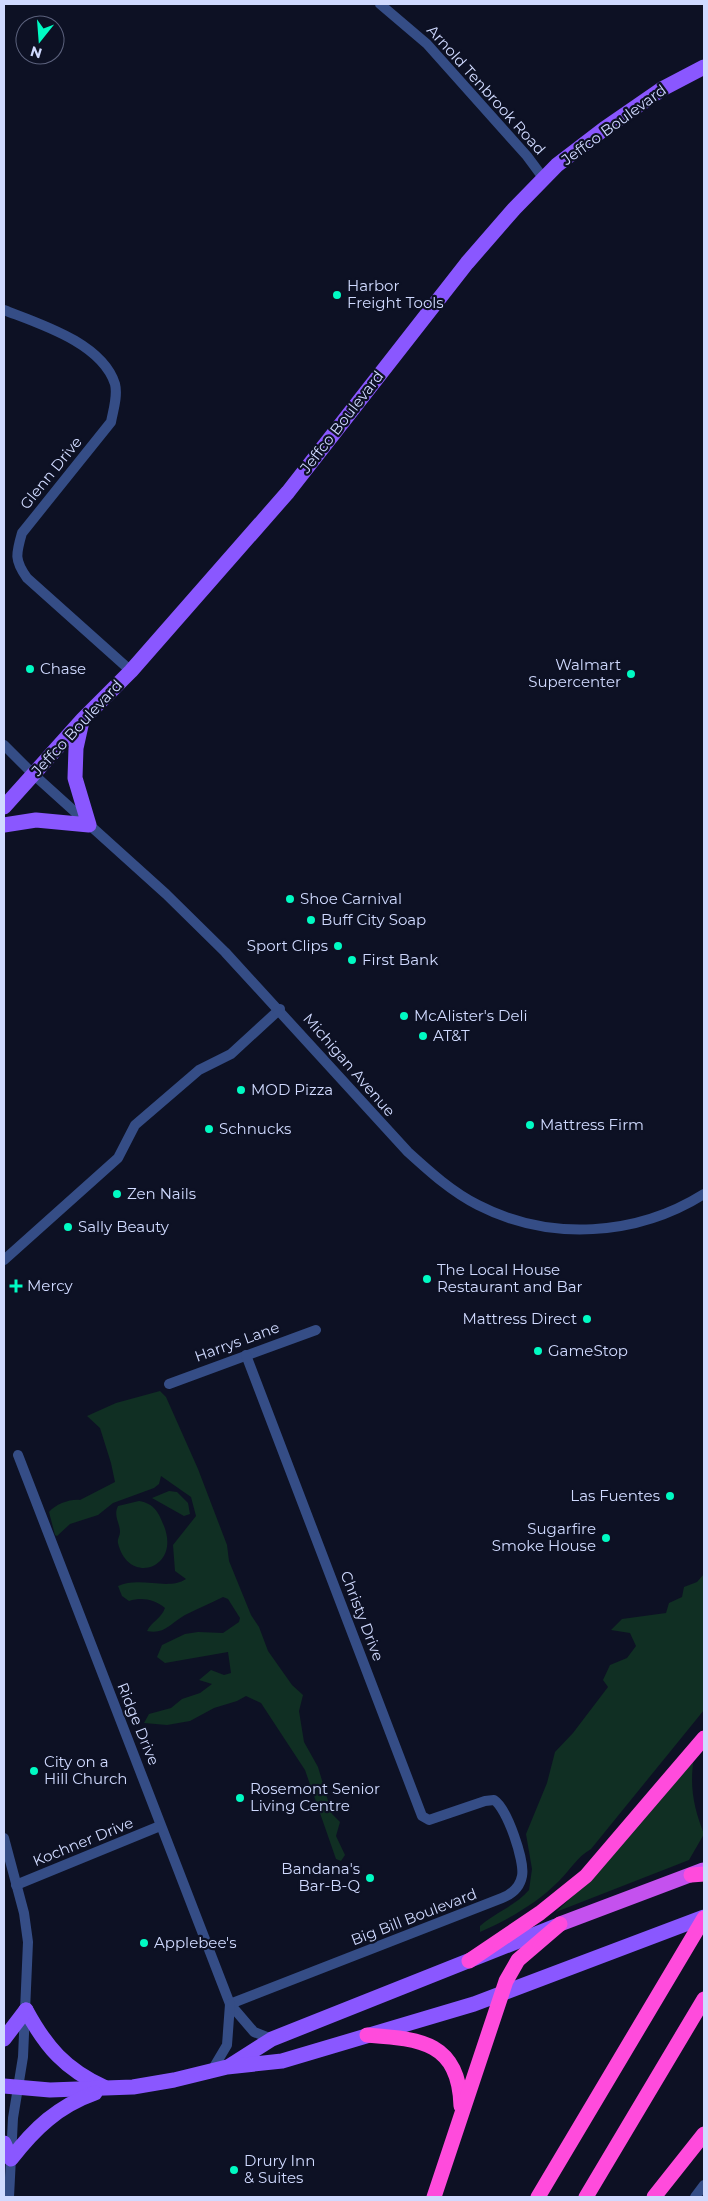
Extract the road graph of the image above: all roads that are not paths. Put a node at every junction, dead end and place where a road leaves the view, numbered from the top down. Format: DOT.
graph roads {
  1 [pos="380,4"];
  2 [pos="704,67"];
  3 [pos="544,179"];
  4 [pos="4,310"];
  5 [pos="131,671"];
  6 [pos="83,718"];
  7 [pos="4,745"];
  8 [pos="33,774"];
  9 [pos="4,807"];
  10 [pos="4,825"];
  11 [pos="89,826"];
  12 [pos="280,1010"];
  13 [pos="704,1194"];
  14 [pos="4,1260"];
  15 [pos="316,1330"];
  16 [pos="246,1355"];
  17 [pos="169,1384"];
  18 [pos="18,1455"];
  19 [pos="704,1738"];
  20 [pos="494,1800"];
  21 [pos="160,1826"];
  22 [pos="4,1838"];
  23 [pos="695,1874"];
  24 [pos="16,1885"];
  25 [pos="704,1918"];
  26 [pos="560,1924"];
  27 [pos="470,1961"];
  28 [pos="501,1994"];
  29 [pos="704,1999"];
  30 [pos="230,2004"];
  31 [pos="26,2010"];
  32 [pos="367,2035"];
  33 [pos="4,2039"];
  34 [pos="272,2039"];
  35 [pos="228,2067"];
  36 [pos="211,2072"];
  37 [pos="11,2087"];
  38 [pos="108,2088"];
  39 [pos="461,2113"];
  40 [pos="704,2134"];
  41 [pos="4,2143"];
  42 [pos="11,2159"];
  43 [pos="704,2185"];
  44 [pos="9,2197"];
  45 [pos="434,2197"];
  46 [pos="538,2197"];
  47 [pos="586,2197"];
  48 [pos="654,2197"];
  49 [pos="695,2197"];
  1 -- 3 [label="street, Arnold Tenbrook Road"];
  2 -- 3 [label="main road, Jeffco Boulevard"];
  3 -- 5 [label="main road, Jeffco Boulevard"];
  4 -- 5 [label="street, Glenn Drive"];
  5 -- 6 [label="main road, Jeffco Boulevard"];
  6 -- 8 [label="main road, Jeffco Boulevard"];
  6 -- 11 [label="main road"];
  7 -- 8 [label="street, Michigan Avenue"];
  8 -- 9 [label="main road, Jeffco Boulevard"];
  8 -- 11 [label="street, Michigan Avenue"];
  10 -- 11 [label="main road"];
  11 -- 12 [label="street, Michigan Avenue"];
  12 -- 13 [label="street, Michigan Avenue"];
  12 -- 14 [label="street"];
  15 -- 16 [label="street, Harrys Lane"];
  16 -- 17 [label="street, Harrys Lane"];
  16 -- 20 [label="street, Christy Drive"];
  18 -- 21 [label="street, Ridge Drive"];
  19 -- 27 [label="highway"];
  20 -- 30 [label="street, Big Bill Boulevard"];
  21 -- 24 [label="street, Kochner Drive"];
  21 -- 30 [label="street, Ridge Drive"];
  22 -- 24 [label="street"];
  23 -- 26 [label="highway"];
  24 -- 31 [label="street"];
  25 -- 28 [label="main road"];
  25 -- 46 [label="highway"];
  26 -- 27 [label="main road"];
  26 -- 28 [label="highway"];
  27 -- 34 [label="main road"];
  28 -- 32 [label="main road"];
  28 -- 39 [label="highway"];
  29 -- 47 [label="highway"];
  30 -- 34 [label="street, Ridge Drive"];
  30 -- 36 [label="street, Ridge Drive"];
  31 -- 33 [label="main road"];
  31 -- 37 [label="street"];
  31 -- 38 [label="main road"];
  32 -- 35 [label="main road"];
  32 -- 39 [label="highway"];
  34 -- 35 [label="main road"];
  35 -- 36 [label="main road"];
  36 -- 38 [label="main road"];
  37 -- 38 [label="main road"];
  37 -- 42 [label="street"];
  38 -- 42 [label="main road"];
  39 -- 45 [label="highway"];
  40 -- 48 [label="highway"];
  41 -- 42 [label="main road"];
  42 -- 44 [label="street"];
  43 -- 49 [label="street"];
}
